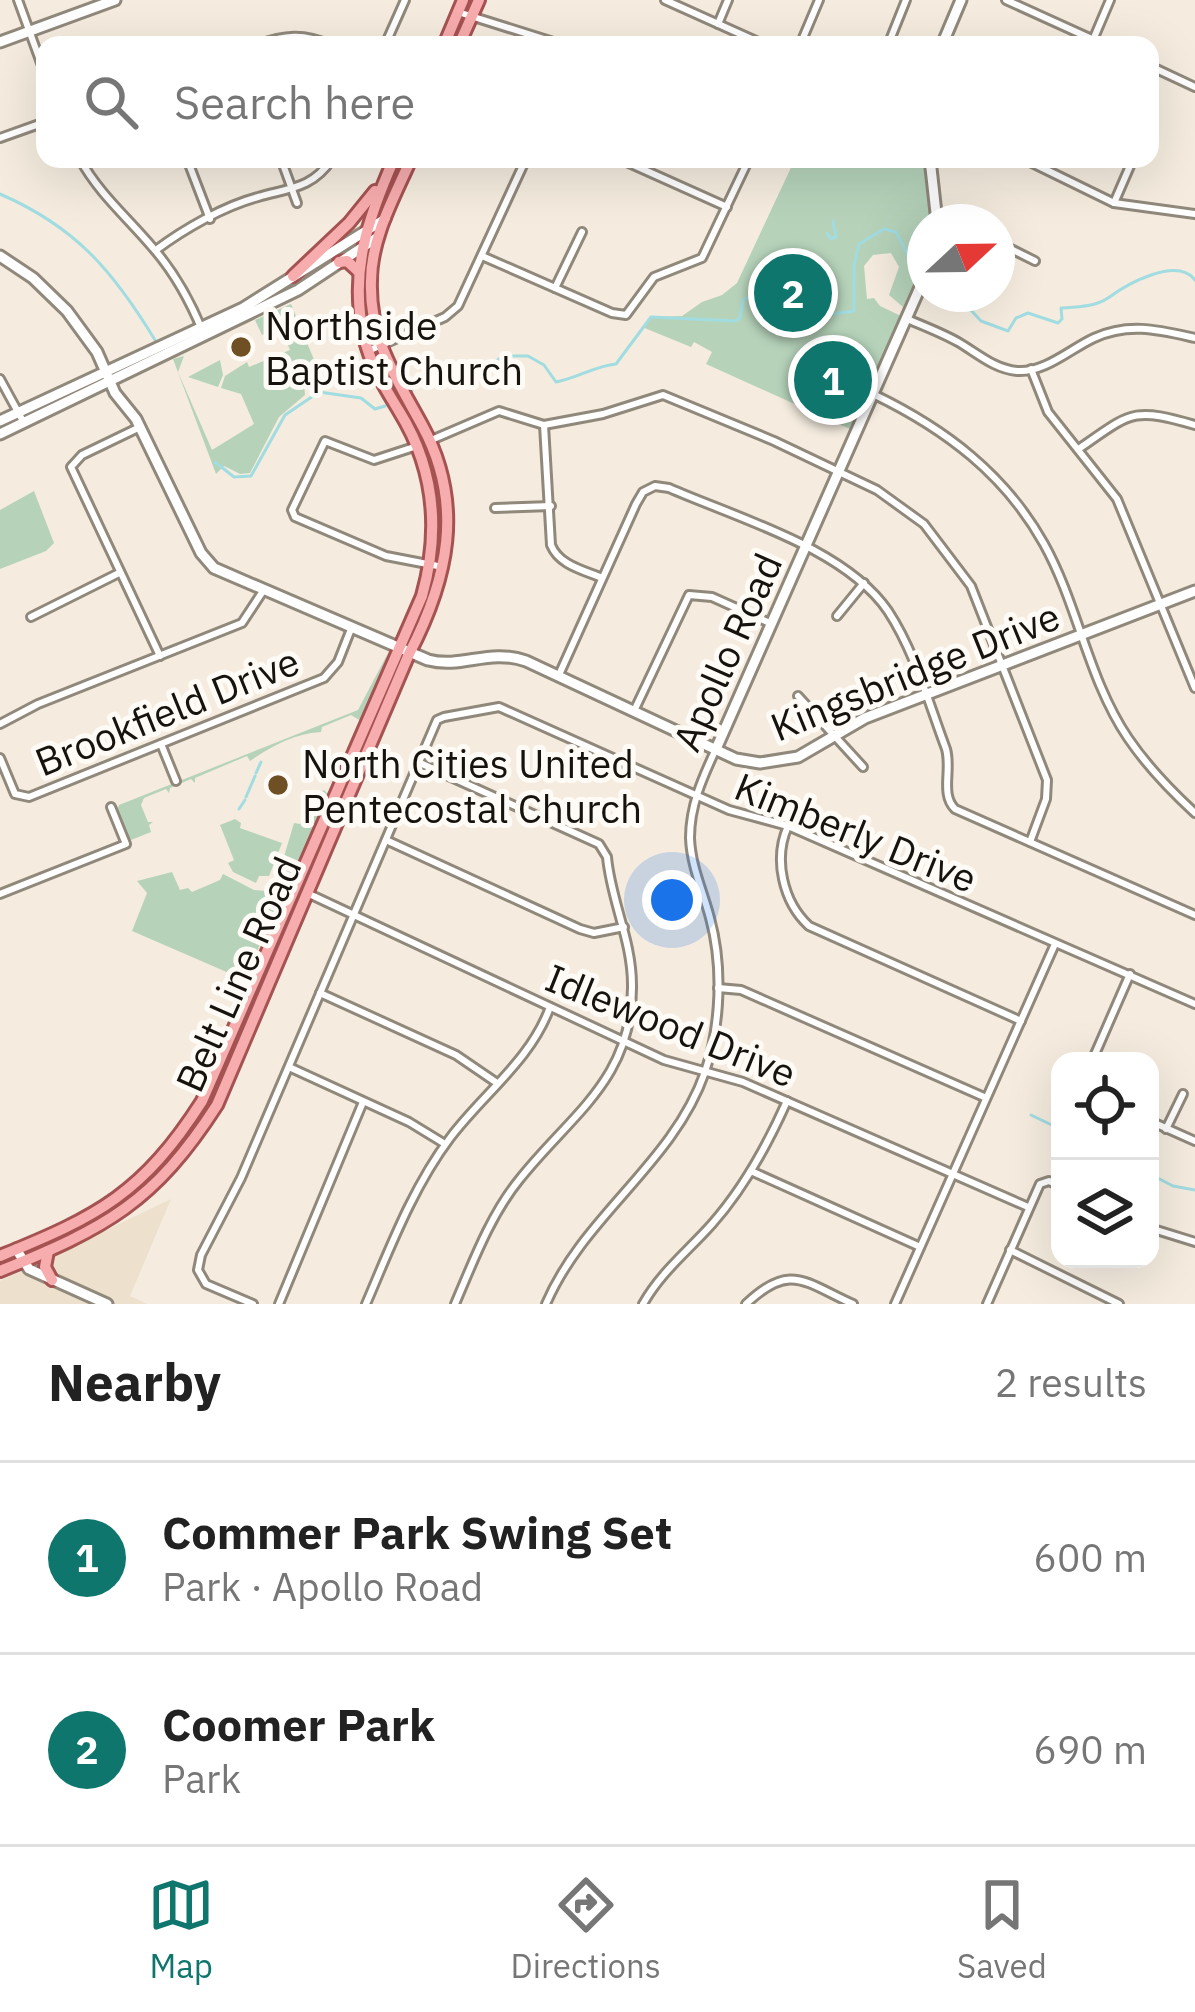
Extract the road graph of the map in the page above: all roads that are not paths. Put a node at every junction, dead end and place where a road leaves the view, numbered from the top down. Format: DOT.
graph roads {
  1 [pos="18,0"];
  2 [pos="116,0"];
  3 [pos="405,0"];
  4 [pos="479,0"];
  5 [pos="665,0"];
  6 [pos="728,0"];
  7 [pos="819,0"];
  8 [pos="906,0"];
  9 [pos="961,0"];
  10 [pos="1006,0"];
  11 [pos="1110,0"];
  12 [pos="460,6"];
  13 [pos="472,16"];
  14 [pos="718,24"];
  15 [pos="30,31"];
  16 [pos="389,36"];
  17 [pos="447,36"];
  18 [pos="464,36"];
  19 [pos="535,36"];
  20 [pos="745,36"];
  21 [pos="804,36"];
  22 [pos="892,36"];
  23 [pos="946,36"];
  24 [pos="1085,36"];
  25 [pos="1096,36"];
  26 [pos="0,42"];
  27 [pos="36,48"];
  28 [pos="1159,70"];
  29 [pos="1195,87"];
  30 [pos="36,125"];
  31 [pos="0,138"];
  32 [pos="86,168"];
  33 [pos="190,168"];
  34 [pos="284,168"];
  35 [pos="324,168"];
  36 [pos="390,168"];
  37 [pos="407,168"];
  38 [pos="522,168"];
  39 [pos="640,168"];
  40 [pos="745,168"];
  41 [pos="931,168"];
  42 [pos="1051,168"];
  43 [pos="1129,168"];
  44 [pos="385,180"];
  45 [pos="293,190"];
  46 [pos="297,203"];
  47 [pos="1114,203"];
  48 [pos="935,204"];
  49 [pos="728,207"];
  50 [pos="1195,214"];
  51 [pos="210,219"];
  52 [pos="385,219"];
  53 [pos="365,230"];
  54 [pos="582,232"];
  55 [pos="378,237"];
  56 [pos="361,247"];
  57 [pos="156,250"];
  58 [pos="1015,251"];
  59 [pos="0,256"];
  60 [pos="482,256"];
  61 [pos="339,262"];
  62 [pos="1035,262"];
  63 [pos="358,271"];
  64 [pos="292,276"];
  65 [pos="555,288"];
  66 [pos="910,312"];
  67 [pos="907,319"];
  68 [pos="203,333"];
  69 [pos="1195,338"];
  70 [pos="373,348"];
  71 [pos="1031,369"];
  72 [pos="108,377"];
  73 [pos="0,379"];
  74 [pos="874,395"];
  75 [pos="22,418"];
  76 [pos="0,421"];
  77 [pos="544,425"];
  78 [pos="1195,425"];
  79 [pos="140,428"];
  80 [pos="0,434"];
  81 [pos="423,443"];
  82 [pos="1080,448"];
  83 [pos="840,472"];
  84 [pos="551,506"];
  85 [pos="495,508"];
  86 [pos="806,548"];
  87 [pos="430,563"];
  88 [pos="443,567"];
  89 [pos="120,573"];
  90 [pos="602,578"];
  91 [pos="864,583"];
  92 [pos="262,591"];
  93 [pos="1195,591"];
  94 [pos="1160,605"];
  95 [pos="837,616"];
  96 [pos="31,617"];
  97 [pos="772,624"];
  98 [pos="351,629"];
  99 [pos="1082,636"];
  100 [pos="404,651"];
  101 [pos="160,656"];
  102 [pos="1004,665"];
  103 [pos="558,676"];
  104 [pos="1195,688"];
  105 [pos="926,695"];
  106 [pos="798,696"];
  107 [pos="634,711"];
  108 [pos="0,724"];
  109 [pos="833,735"];
  110 [pos="161,744"];
  111 [pos="716,749"];
  112 [pos="0,758"];
  113 [pos="419,763"];
  114 [pos="863,767"];
  115 [pos="176,781"];
  116 [pos="695,797"];
  117 [pos="112,807"];
  118 [pos="1195,813"];
  119 [pos="788,826"];
  120 [pos="386,840"];
  121 [pos="1030,842"];
  122 [pos="301,891"];
  123 [pos="0,894"];
  124 [pos="1195,915"];
  125 [pos="354,917"];
  126 [pos="624,927"];
  127 [pos="1055,944"];
  128 [pos="1130,974"];
  129 [pos="718,988"];
  130 [pos="320,993"];
  131 [pos="1195,1004"];
  132 [pos="550,1007"];
  133 [pos="1021,1021"];
  134 [pos="624,1041"];
  135 [pos="1096,1052"];
  136 [pos="289,1067"];
  137 [pos="706,1071"];
  138 [pos="497,1083"];
  139 [pos="1183,1094"];
  140 [pos="984,1097"];
  141 [pos="363,1102"];
  142 [pos="787,1102"];
  143 [pos="1159,1126"];
  144 [pos="1166,1130"];
  145 [pos="1195,1141"];
  146 [pos="445,1144"];
  147 [pos="752,1172"];
  148 [pos="950,1174"];
  149 [pos="1051,1182"];
  150 [pos="1028,1207"];
  151 [pos="1159,1231"];
  152 [pos="1195,1242"];
  153 [pos="920,1247"];
  154 [pos="16,1249"];
  155 [pos="1010,1250"];
  156 [pos="48,1251"];
  157 [pos="0,1256"];
  158 [pos="23,1262"];
  159 [pos="0,1270"];
  160 [pos="52,1280"];
  161 [pos="107,1304"];
  162 [pos="253,1304"];
  163 [pos="279,1304"];
  164 [pos="367,1304"];
  165 [pos="455,1304"];
  166 [pos="546,1304"];
  167 [pos="643,1304"];
  168 [pos="746,1304"];
  169 [pos="853,1304"];
  170 [pos="895,1304"];
  171 [pos="987,1304"];
  172 [pos="1119,1304"];
  1 -- 15 [label="street"];
  2 -- 15 [label="street"];
  3 -- 16 [label="street"];
  4 -- 13 [label="main road"];
  5 -- 14 [label="street"];
  6 -- 14 [label="street"];
  7 -- 21 [label="street"];
  8 -- 22 [label="street"];
  9 -- 23 [label="street"];
  10 -- 24 [label="street"];
  11 -- 25 [label="street"];
  12 -- 13 [label="street"];
  12 -- 17 [label="main road"];
  13 -- 18 [label="main road"];
  13 -- 19 [label="street"];
  14 -- 20 [label="street"];
  15 -- 26 [label="street"];
  15 -- 27 [label="street"];
  28 -- 29 [label="street"];
  30 -- 31 [label="street"];
  32 -- 57 [label="street"];
  33 -- 51 [label="street"];
  34 -- 45 [label="street"];
  35 -- 45 [label="street"];
  36 -- 44 [label="main road, Belt Line Road"];
  37 -- 52 [label="main road, Belt Line Road"];
  38 -- 60 [label="street"];
  39 -- 49 [label="street"];
  40 -- 49 [label="street"];
  41 -- 48 [label="street"];
  42 -- 47 [label="street"];
  43 -- 47 [label="street"];
  44 -- 53 [label="main road, Belt Line Road"];
  44 -- 64 [label="main road"];
  45 -- 46 [label="street"];
  45 -- 51 [label="street"];
  47 -- 50 [label="street"];
  49 -- 65 [label="street"];
  51 -- 57 [label="street"];
  52 -- 53 [label="street"];
  52 -- 55 [label="main road, Belt Line Road"];
  53 -- 56 [label="main road, Belt Line Road"];
  53 -- 64 [label="street"];
  54 -- 65 [label="street"];
  55 -- 56 [label="street"];
  55 -- 70 [label="main road, Belt Line Road"];
  56 -- 61 [label="street"];
  56 -- 63 [label="main road, Belt Line Road"];
  57 -- 68 [label="street"];
  58 -- 62 [label="street"];
  59 -- 72 [label="street, Kingsbridge Drive"];
  60 -- 65 [label="street"];
  60 -- 70 [label="street"];
  61 -- 63 [label="main road"];
  61 -- 68 [label="street"];
  63 -- 70 [label="main road, Belt Line Road"];
  64 -- 68 [label="street"];
  66 -- 67 [label="street, Apollo Road"];
  67 -- 71 [label="street"];
  67 -- 74 [label="street, Apollo Road"];
  68 -- 72 [label="street"];
  69 -- 71 [label="street"];
  70 -- 81 [label="main road, Belt Line Road"];
  71 -- 82 [label="street"];
  72 -- 75 [label="street"];
  72 -- 79 [label="street, Kingsbridge Drive"];
  73 -- 75 [label="street"];
  74 -- 83 [label="street, Apollo Road"];
  74 -- 99 [label="street"];
  75 -- 76 [label="street"];
  75 -- 80 [label="street"];
  77 -- 81 [label="street"];
  77 -- 83 [label="street"];
  77 -- 84 [label="street"];
  78 -- 82 [label="street"];
  79 -- 89 [label="street"];
  79 -- 92 [label="street, Kingsbridge Drive"];
  81 -- 87 [label="main road, Belt Line Road"];
  81 -- 87 [label="street"];
  81 -- 88 [label="main road, Belt Line Road"];
  82 -- 94 [label="street"];
  83 -- 86 [label="street, Apollo Road"];
  83 -- 102 [label="street"];
  84 -- 85 [label="street"];
  84 -- 90 [label="street"];
  86 -- 90 [label="street"];
  86 -- 91 [label="street"];
  86 -- 97 [label="street, Apollo Road"];
  87 -- 88 [label="street"];
  87 -- 100 [label="main road, Belt Line Road"];
  88 -- 100 [label="main road, Belt Line Road"];
  89 -- 96 [label="street"];
  89 -- 101 [label="street"];
  90 -- 103 [label="street"];
  91 -- 95 [label="street"];
  91 -- 105 [label="street"];
  92 -- 98 [label="street, Kingsbridge Drive"];
  92 -- 101 [label="street"];
  93 -- 94 [label="street, Kingsbridge Drive"];
  94 -- 99 [label="street, Kingsbridge Drive"];
  94 -- 104 [label="street"];
  97 -- 107 [label="street"];
  97 -- 111 [label="street, Apollo Road"];
  98 -- 100 [label="street, Kingsbridge Drive"];
  98 -- 110 [label="street, Brookfield Drive"];
  99 -- 102 [label="street, Kingsbridge Drive"];
  99 -- 118 [label="street"];
  100 -- 103 [label="street, Kingsbridge Drive"];
  100 -- 122 [label="main road, Belt Line Road"];
  101 -- 108 [label="street"];
  102 -- 105 [label="street, Kingsbridge Drive"];
  102 -- 121 [label="street"];
  103 -- 107 [label="street, Kingsbridge Drive"];
  105 -- 109 [label="street, Kingsbridge Drive"];
  105 -- 121 [label="street"];
  106 -- 109 [label="street"];
  107 -- 111 [label="street, Kingsbridge Drive"];
  109 -- 111 [label="street, Kingsbridge Drive"];
  109 -- 114 [label="street"];
  110 -- 112 [label="street, Brookfield Drive"];
  110 -- 115 [label="street"];
  111 -- 116 [label="street, Apollo Road"];
  113 -- 116 [label="street, Kimberly Drive"];
  113 -- 120 [label="street"];
  113 -- 126 [label="street"];
  116 -- 119 [label="street, Kimberly Drive"];
  116 -- 129 [label="street, Apollo Road"];
  117 -- 123 [label="street"];
  119 -- 127 [label="street, Kimberly Drive"];
  119 -- 133 [label="street"];
  120 -- 125 [label="street"];
  120 -- 126 [label="street"];
  121 -- 124 [label="street"];
  122 -- 125 [label="street, Idlewood Drive"];
  122 -- 154 [label="main road, Belt Line Road"];
  122 -- 156 [label="main road, Belt Line Road"];
  125 -- 130 [label="street"];
  125 -- 132 [label="street, Idlewood Drive"];
  126 -- 134 [label="street"];
  127 -- 128 [label="street, Kimberly Drive"];
  127 -- 133 [label="street"];
  128 -- 131 [label="street, Kimberly Drive"];
  128 -- 135 [label="street"];
  129 -- 137 [label="street, Apollo Road"];
  129 -- 140 [label="street"];
  130 -- 136 [label="street"];
  130 -- 138 [label="street"];
  132 -- 134 [label="street, Idlewood Drive"];
  132 -- 138 [label="street"];
  133 -- 140 [label="street"];
  134 -- 137 [label="street, Idlewood Drive"];
  134 -- 165 [label="street"];
  136 -- 141 [label="street"];
  136 -- 162 [label="street"];
  137 -- 142 [label="street, Idlewood Drive"];
  137 -- 166 [label="street, Apollo Road"];
  138 -- 146 [label="street"];
  139 -- 144 [label="street"];
  140 -- 148 [label="street"];
  141 -- 146 [label="street"];
  141 -- 163 [label="street"];
  142 -- 147 [label="street"];
  142 -- 148 [label="street, Idlewood Drive"];
  143 -- 144 [label="street"];
  144 -- 145 [label="street"];
  146 -- 164 [label="street"];
  147 -- 153 [label="street"];
  147 -- 167 [label="street"];
  148 -- 150 [label="street, Idlewood Drive"];
  148 -- 153 [label="street"];
  149 -- 150 [label="street"];
  150 -- 155 [label="street"];
  151 -- 152 [label="street"];
  153 -- 170 [label="street"];
  154 -- 157 [label="main road, Belt Line Road"];
  154 -- 158 [label="street"];
  155 -- 171 [label="street"];
  155 -- 172 [label="street"];
  156 -- 158 [label="main road, Belt Line Road"];
  156 -- 160 [label="main road"];
  158 -- 159 [label="main road, Belt Line Road"];
  158 -- 160 [label="street"];
  160 -- 161 [label="street"];
  168 -- 169 [label="street"];
}
